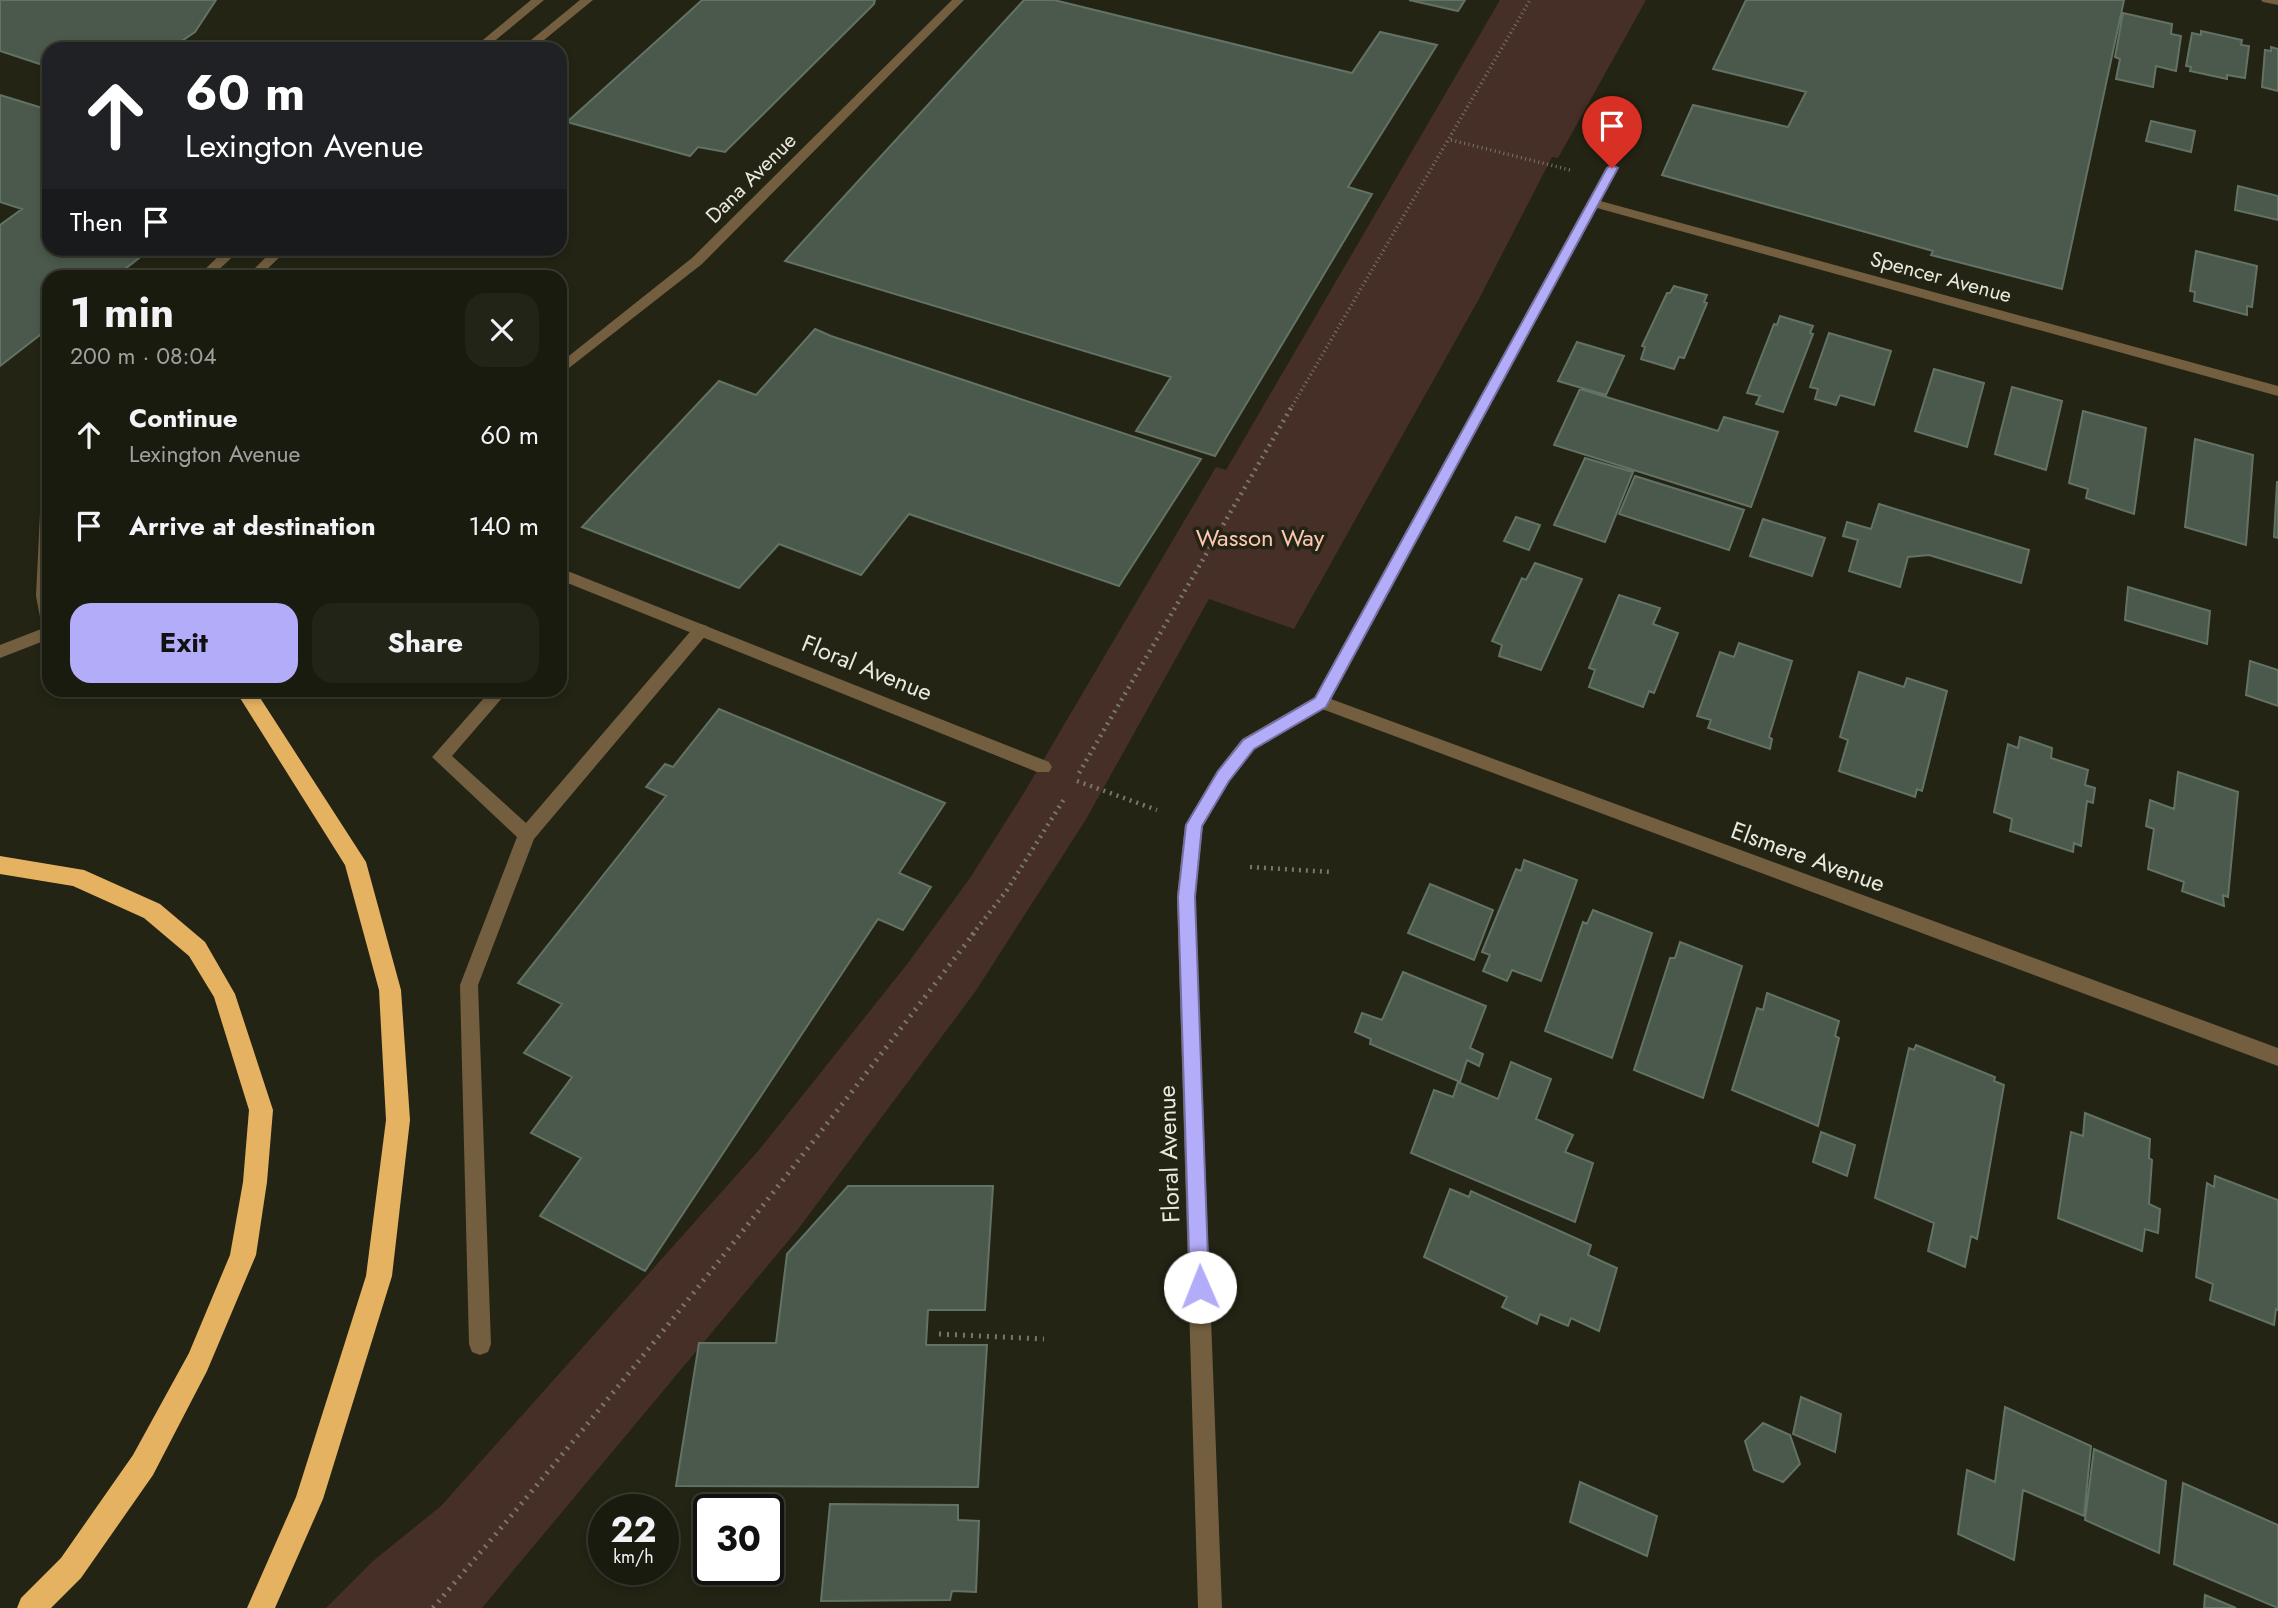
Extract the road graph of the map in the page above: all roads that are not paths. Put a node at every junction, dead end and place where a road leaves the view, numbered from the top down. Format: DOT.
graph roads {
  1 [pos="538,0"];
  2 [pos="587,0"];
  3 [pos="958,0"];
  4 [pos="2267,0"];
  5 [pos="2278,2"];
  6 [pos="487,42"];
  7 [pos="535,42"];
  8 [pos="1609,173"];
  9 [pos="1593,203"];
  10 [pos="227,256"];
  11 [pos="274,256"];
  12 [pos="211,270"];
  13 [pos="259,270"];
  14 [pos="567,364"];
  15 [pos="2278,391"];
  16 [pos="567,577"];
  17 [pos="701,630"];
  18 [pos="42,635"];
  19 [pos="0,652"];
  20 [pos="249,697"];
  21 [pos="495,697"];
  22 [pos="1321,702"];
  23 [pos="1043,767"];
  24 [pos="527,835"];
  25 [pos="0,865"];
  26 [pos="2278,1057"];
  27 [pos="480,1344"];
  28 [pos="31,1608"];
  29 [pos="261,1608"];
  30 [pos="1210,1608"];
  1 -- 6 [label="street"];
  2 -- 7 [label="street"];
  3 -- 14 [label="street, Dana Avenue"];
  4 -- 5 [label="street"];
  8 -- 9 [label="street"];
  9 -- 15 [label="street, Spencer Avenue"];
  9 -- 22 [label="street"];
  10 -- 12 [label="street"];
  11 -- 13 [label="street"];
  16 -- 17 [label="street, Floral Avenue"];
  17 -- 23 [label="street, Floral Avenue"];
  17 -- 24 [label="street"];
  18 -- 19 [label="street"];
  20 -- 29 [label="highway"];
  21 -- 24 [label="street"];
  22 -- 26 [label="street, Elsmere Avenue"];
  22 -- 30 [label="street, Floral Avenue"];
  24 -- 27 [label="street"];
  25 -- 28 [label="highway"];
}
